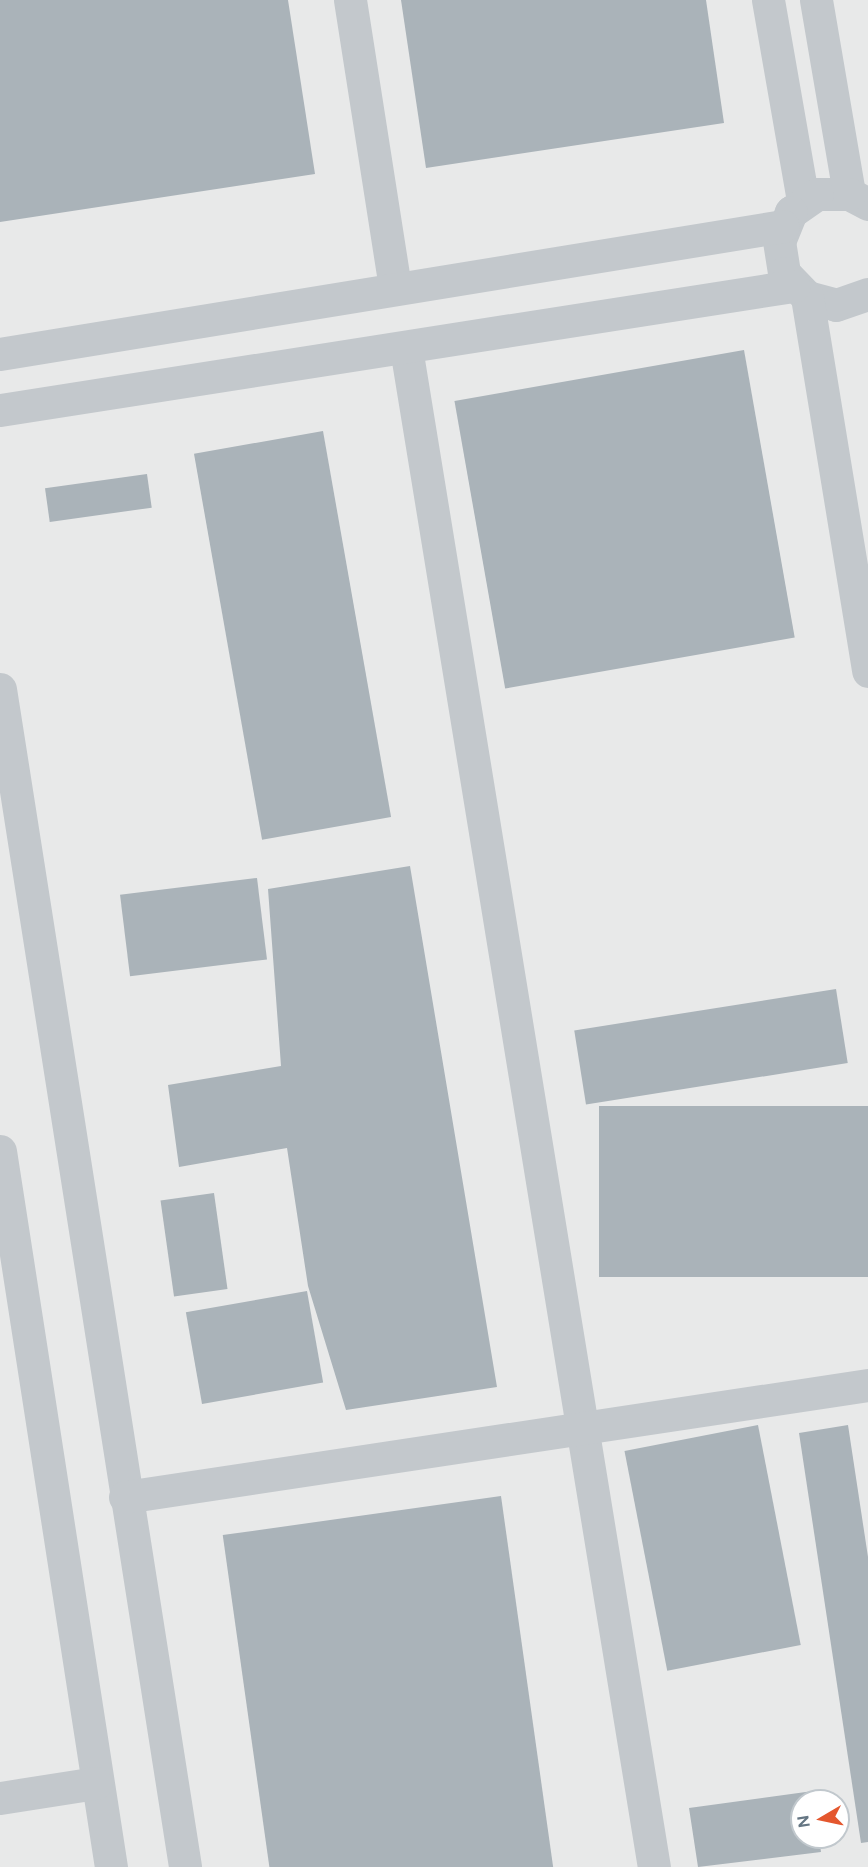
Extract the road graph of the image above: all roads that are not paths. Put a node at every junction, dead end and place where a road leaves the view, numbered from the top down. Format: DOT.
graph roads {
  1 [pos="350,0"];
  2 [pos="768,0"];
  3 [pos="816,0"];
  4 [pos="858,199"];
  5 [pos="793,214"];
  6 [pos="395,286"];
  7 [pos="800,292"];
  8 [pos="868,295"];
  9 [pos="406,348"];
  10 [pos="0,354"];
  11 [pos="0,410"];
  12 [pos="868,671"];
  13 [pos="0,689"];
  14 [pos="0,1151"];
  15 [pos="868,1385"];
  16 [pos="579,1427"];
  17 [pos="125,1497"];
  18 [pos="96,1783"];
  19 [pos="0,1798"];
  20 [pos="111,1867"];
  21 [pos="185,1867"];
  22 [pos="654,1867"];
  1 -- 6 [label="street"];
  2 -- 5 [label="street"];
  3 -- 4 [label="street"];
  4 -- 5 [label="street"];
  5 -- 6 [label="street"];
  5 -- 7 [label="street"];
  6 -- 10 [label="street"];
  7 -- 8 [label="street"];
  7 -- 9 [label="street"];
  7 -- 12 [label="street"];
  9 -- 11 [label="street"];
  9 -- 16 [label="street"];
  13 -- 17 [label="street"];
  14 -- 18 [label="street"];
  15 -- 16 [label="street"];
  16 -- 17 [label="street"];
  16 -- 22 [label="street"];
  17 -- 21 [label="street"];
  18 -- 19 [label="street"];
  18 -- 20 [label="street"];
}
